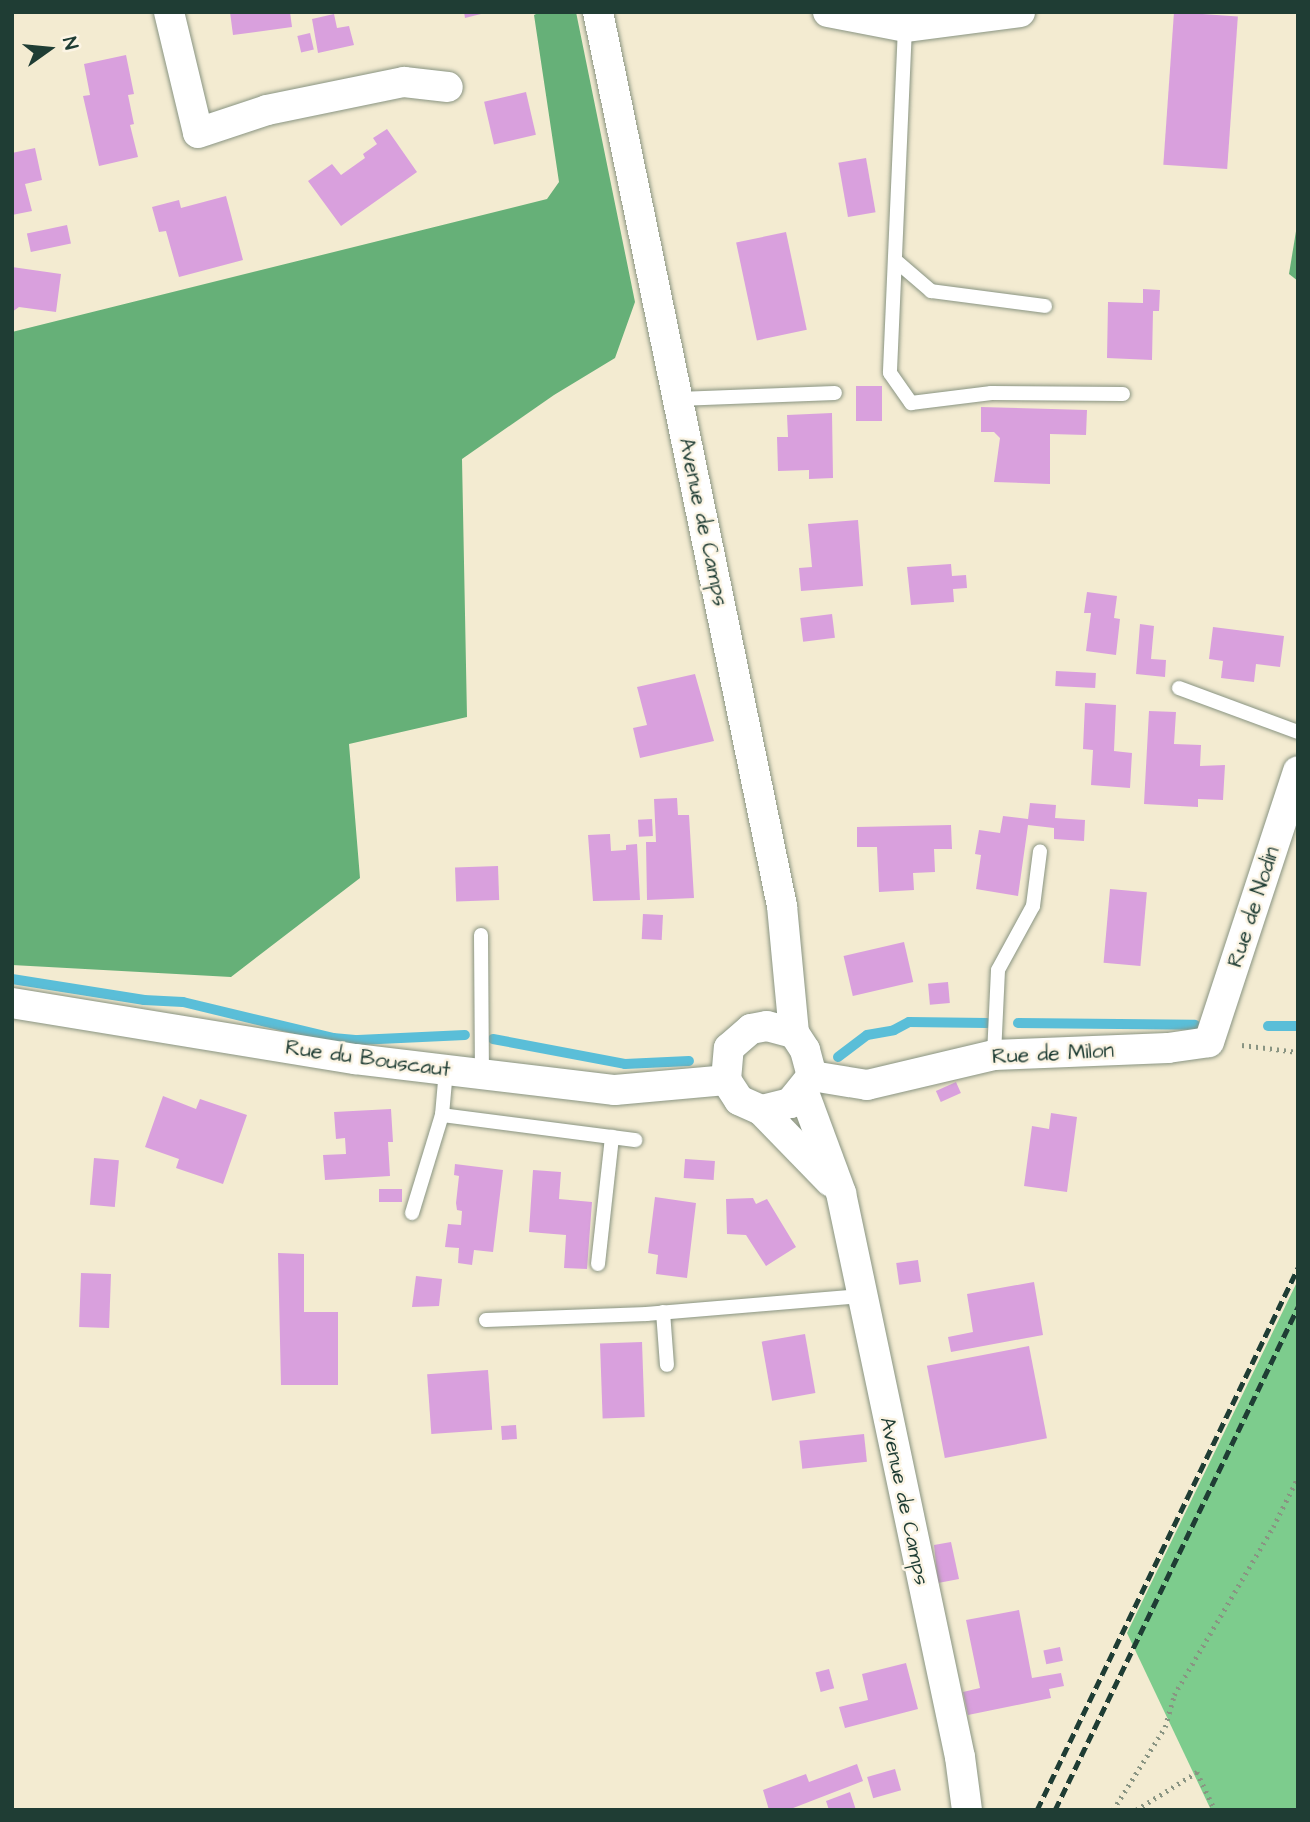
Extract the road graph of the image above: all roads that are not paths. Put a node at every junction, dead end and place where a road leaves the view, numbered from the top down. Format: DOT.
graph roads {
  1 [pos="169,12"];
  2 [pos="598,12"];
  3 [pos="828,12"];
  4 [pos="1020,12"];
  5 [pos="905,27"];
  6 [pos="447,87"];
  7 [pos="895,260"];
  8 [pos="1045,306"];
  9 [pos="835,393"];
  10 [pos="1123,394"];
  11 [pos="678,399"];
  12 [pos="1179,688"];
  13 [pos="1298,732"];
  14 [pos="1298,771"];
  15 [pos="1040,851"];
  16 [pos="481,934"];
  17 [pos="12,1003"];
  18 [pos="794,1033"];
  19 [pos="1209,1042"];
  20 [pos="994,1055"];
  21 [pos="446,1070"];
  22 [pos="482,1074"];
  23 [pos="726,1080"];
  24 [pos="807,1083"];
  25 [pos="761,1110"];
  26 [pos="442,1115"];
  27 [pos="612,1137"];
  28 [pos="635,1140"];
  29 [pos="841,1193"];
  30 [pos="412,1213"];
  31 [pos="598,1264"];
  32 [pos="863,1296"];
  33 [pos="663,1312"];
  34 [pos="486,1320"];
  35 [pos="667,1365"];
  36 [pos="967,1810"];
  1 -- 6 [label="street"];
  2 -- 11 [label="street, Avenue de Camps"];
  3 -- 5 [label="street"];
  4 -- 5 [label="street"];
  5 -- 7 [label="lane"];
  7 -- 8 [label="lane"];
  7 -- 10 [label="lane"];
  9 -- 11 [label="lane"];
  11 -- 18 [label="street, Avenue de Camps"];
  12 -- 13 [label="lane"];
  14 -- 19 [label="street, Rue de Nodin"];
  15 -- 20 [label="lane"];
  16 -- 22 [label="lane"];
  17 -- 21 [label="street, Rue du Bouscaut"];
  18 -- 23 [label="street"];
  18 -- 24 [label="street"];
  19 -- 20 [label="street, Rue de Milon"];
  20 -- 24 [label="street, Rue de Milon"];
  21 -- 22 [label="street, Rue du Bouscaut"];
  21 -- 26 [label="lane"];
  22 -- 23 [label="street, Rue du Bouscaut"];
  23 -- 25 [label="street"];
  24 -- 25 [label="street"];
  24 -- 29 [label="street, Avenue de Camps"];
  25 -- 29 [label="street"];
  26 -- 27 [label="lane"];
  26 -- 30 [label="lane"];
  27 -- 28 [label="lane"];
  27 -- 31 [label="lane"];
  29 -- 32 [label="street, Avenue de Camps"];
  32 -- 33 [label="lane"];
  32 -- 36 [label="street, Avenue de Camps"];
  33 -- 34 [label="lane"];
  33 -- 35 [label="lane"];
}
